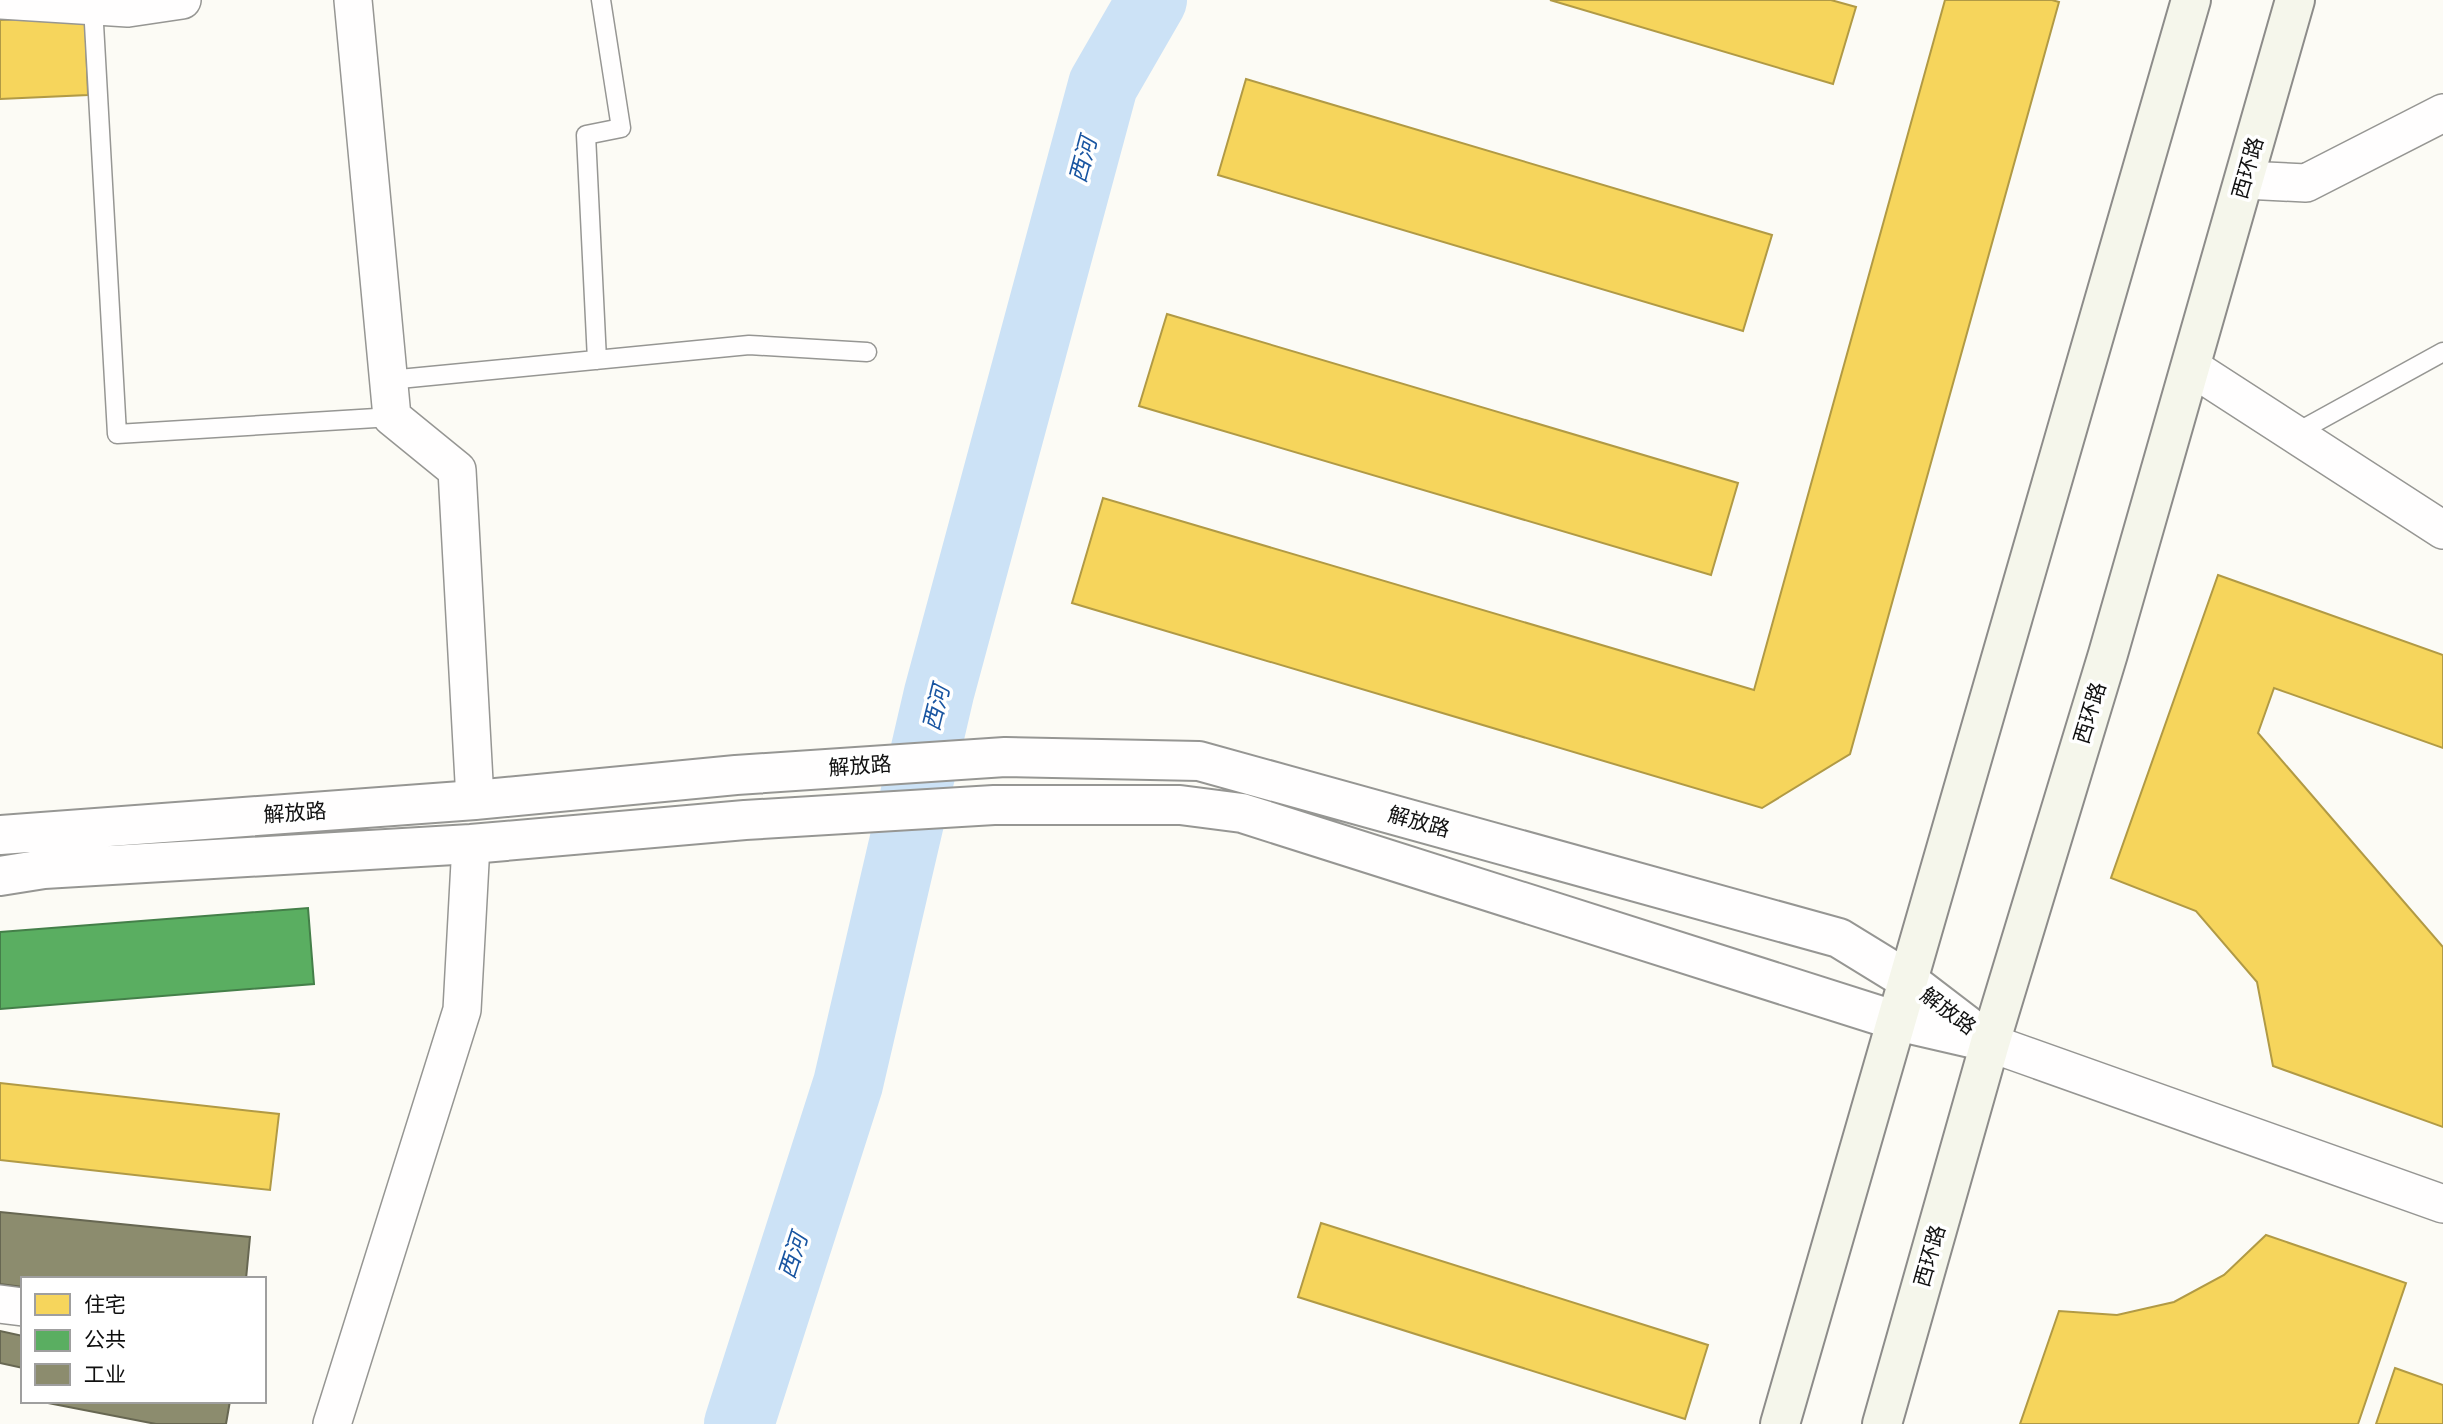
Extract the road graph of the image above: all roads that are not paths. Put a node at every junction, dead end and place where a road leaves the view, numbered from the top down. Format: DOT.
graph roads {
  1 [pos="0,0"];
  2 [pos="182,0"];
  3 [pos="354,0"];
  4 [pos="601,0"];
  5 [pos="2191,0"];
  6 [pos="2295,0"];
  7 [pos="93,6"];
  8 [pos="2443,113"];
  9 [pos="2244,180"];
  10 [pos="867,352"];
  11 [pos="2443,352"];
  12 [pos="597,360"];
  13 [pos="2190,368"];
  14 [pos="389,380"];
  15 [pos="392,417"];
  16 [pos="2294,434"];
  17 [pos="2443,530"];
  18 [pos="475,800"];
  19 [pos="0,835"];
  20 [pos="471,844"];
  21 [pos="0,876"];
  22 [pos="1909,981"];
  23 [pos="1897,1021"];
  24 [pos="1990,1043"];
  25 [pos="2443,1204"];
  26 [pos="0,1304"];
  27 [pos="21,1307"];
  28 [pos="332,1424"];
  29 [pos="1780,1424"];
  30 [pos="1882,1424"];
  1 -- 7 [label="street"];
  2 -- 7 [label="street"];
  3 -- 14 [label="street"];
  4 -- 12 [label="lane"];
  5 -- 22 [label="main road"];
  6 -- 9 [label="main road, 西环路"];
  7 -- 15 [label="lane"];
  8 -- 9 [label="street"];
  9 -- 13 [label="main road, 西环路"];
  10 -- 12 [label="lane"];
  11 -- 16 [label="lane"];
  12 -- 14 [label="lane"];
  13 -- 16 [label="street"];
  13 -- 24 [label="main road, 西环路"];
  14 -- 15 [label="street"];
  15 -- 18 [label="street"];
  16 -- 17 [label="street"];
  18 -- 19 [label="street, 解放路"];
  18 -- 22 [label="street, 解放路"];
  20 -- 21 [label="street, 解放路"];
  20 -- 23 [label="street, 解放路"];
  20 -- 28 [label="street"];
  22 -- 23 [label="main road"];
  22 -- 24 [label="street, 解放路"];
  23 -- 24 [label="street, 解放路"];
  23 -- 29 [label="main road"];
  24 -- 25 [label="street"];
  24 -- 30 [label="main road, 西环路"];
  26 -- 27 [label="street"];
}
